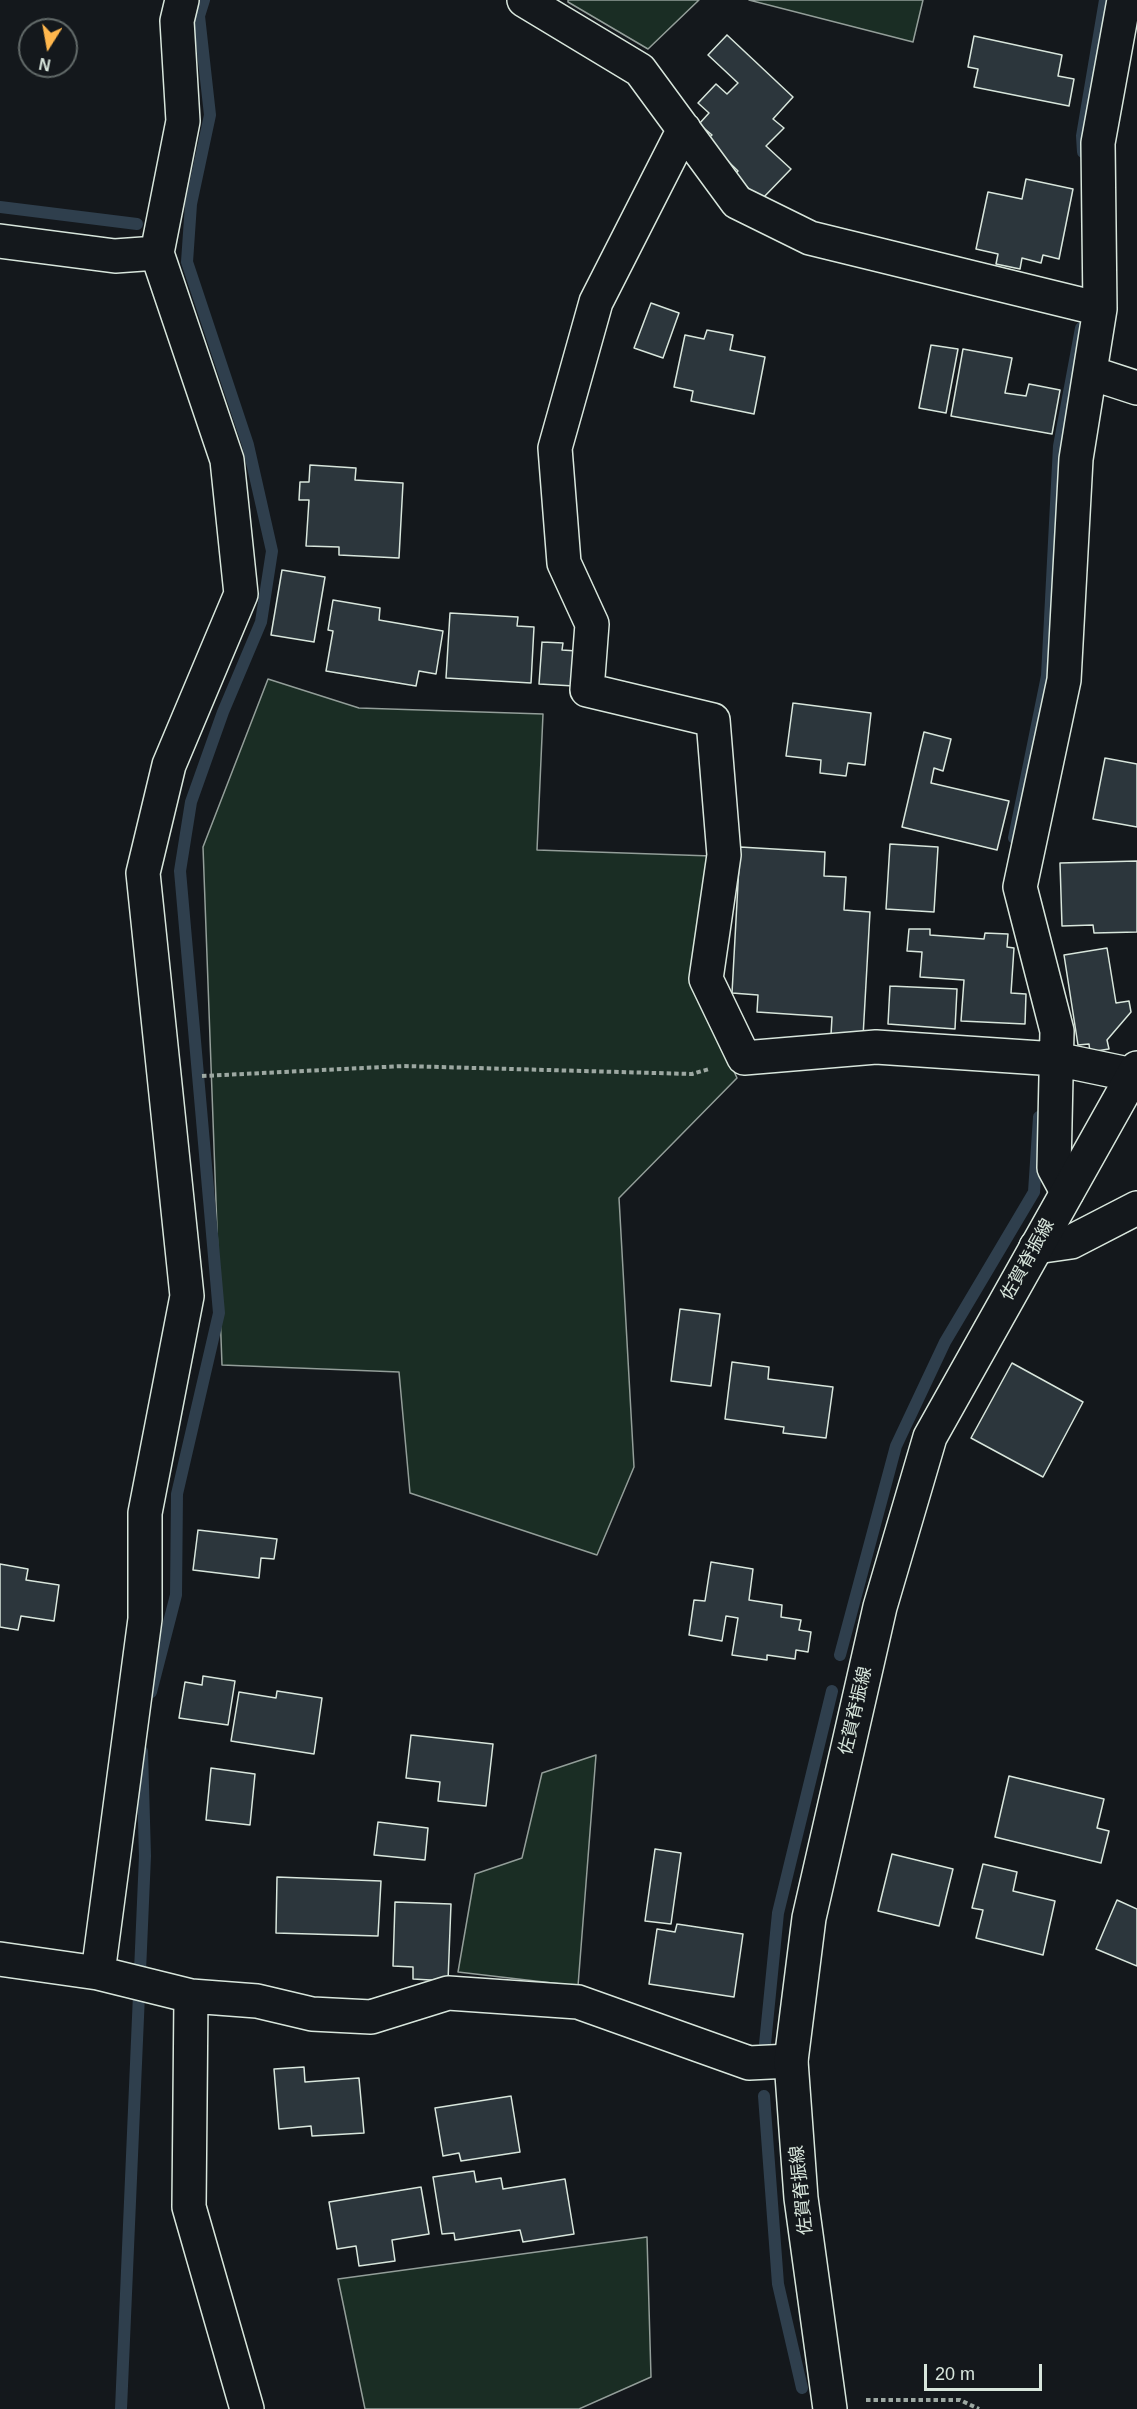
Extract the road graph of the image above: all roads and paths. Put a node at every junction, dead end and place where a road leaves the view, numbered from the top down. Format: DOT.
graph roads {
  1 [pos="182,0"];
  2 [pos="524,0"];
  3 [pos="1124,0"];
  4 [pos="684,129"];
  5 [pos="0,241"];
  6 [pos="157,253"];
  7 [pos="1087,306"];
  8 [pos="1091,373"];
  9 [pos="1137,388"];
  10 [pos="744,1058"];
  11 [pos="1056,1059"];
  12 [pos="1135,1071"];
  13 [pos="221,1075"];
  14 [pos="1067,1192"];
  15 [pos="1137,1208"];
  16 [pos="1036,1247"];
  17 [pos="0,1959"];
  18 [pos="105,1975"];
  19 [pos="191,1996"];
  20 [pos="792,2061"];
  21 [pos="830,2405"];
  22 [pos="248,2409"];
  23 [pos="979,2409"];
  1 -- 6 [label="street"];
  2 -- 4 [label="street"];
  3 -- 7 [label="street"];
  4 -- 7 [label="street"];
  4 -- 10 [label="street"];
  5 -- 6 [label="street"];
  6 -- 18 [label="street"];
  7 -- 8 [label="street"];
  8 -- 9 [label="street"];
  8 -- 11 [label="street"];
  10 -- 11 [label="street"];
  10 -- 13 [label="path"];
  11 -- 12 [label="street"];
  11 -- 14 [label="street"];
  12 -- 14 [label="street, 佐賀脊振線"];
  14 -- 16 [label="street, 佐賀脊振線"];
  15 -- 16 [label="street"];
  16 -- 20 [label="street, 佐賀脊振線"];
  17 -- 18 [label="street"];
  18 -- 19 [label="street"];
  19 -- 20 [label="street"];
  19 -- 22 [label="street"];
  20 -- 21 [label="street, 佐賀脊振線"];
  21 -- 23 [label="path"];
}
